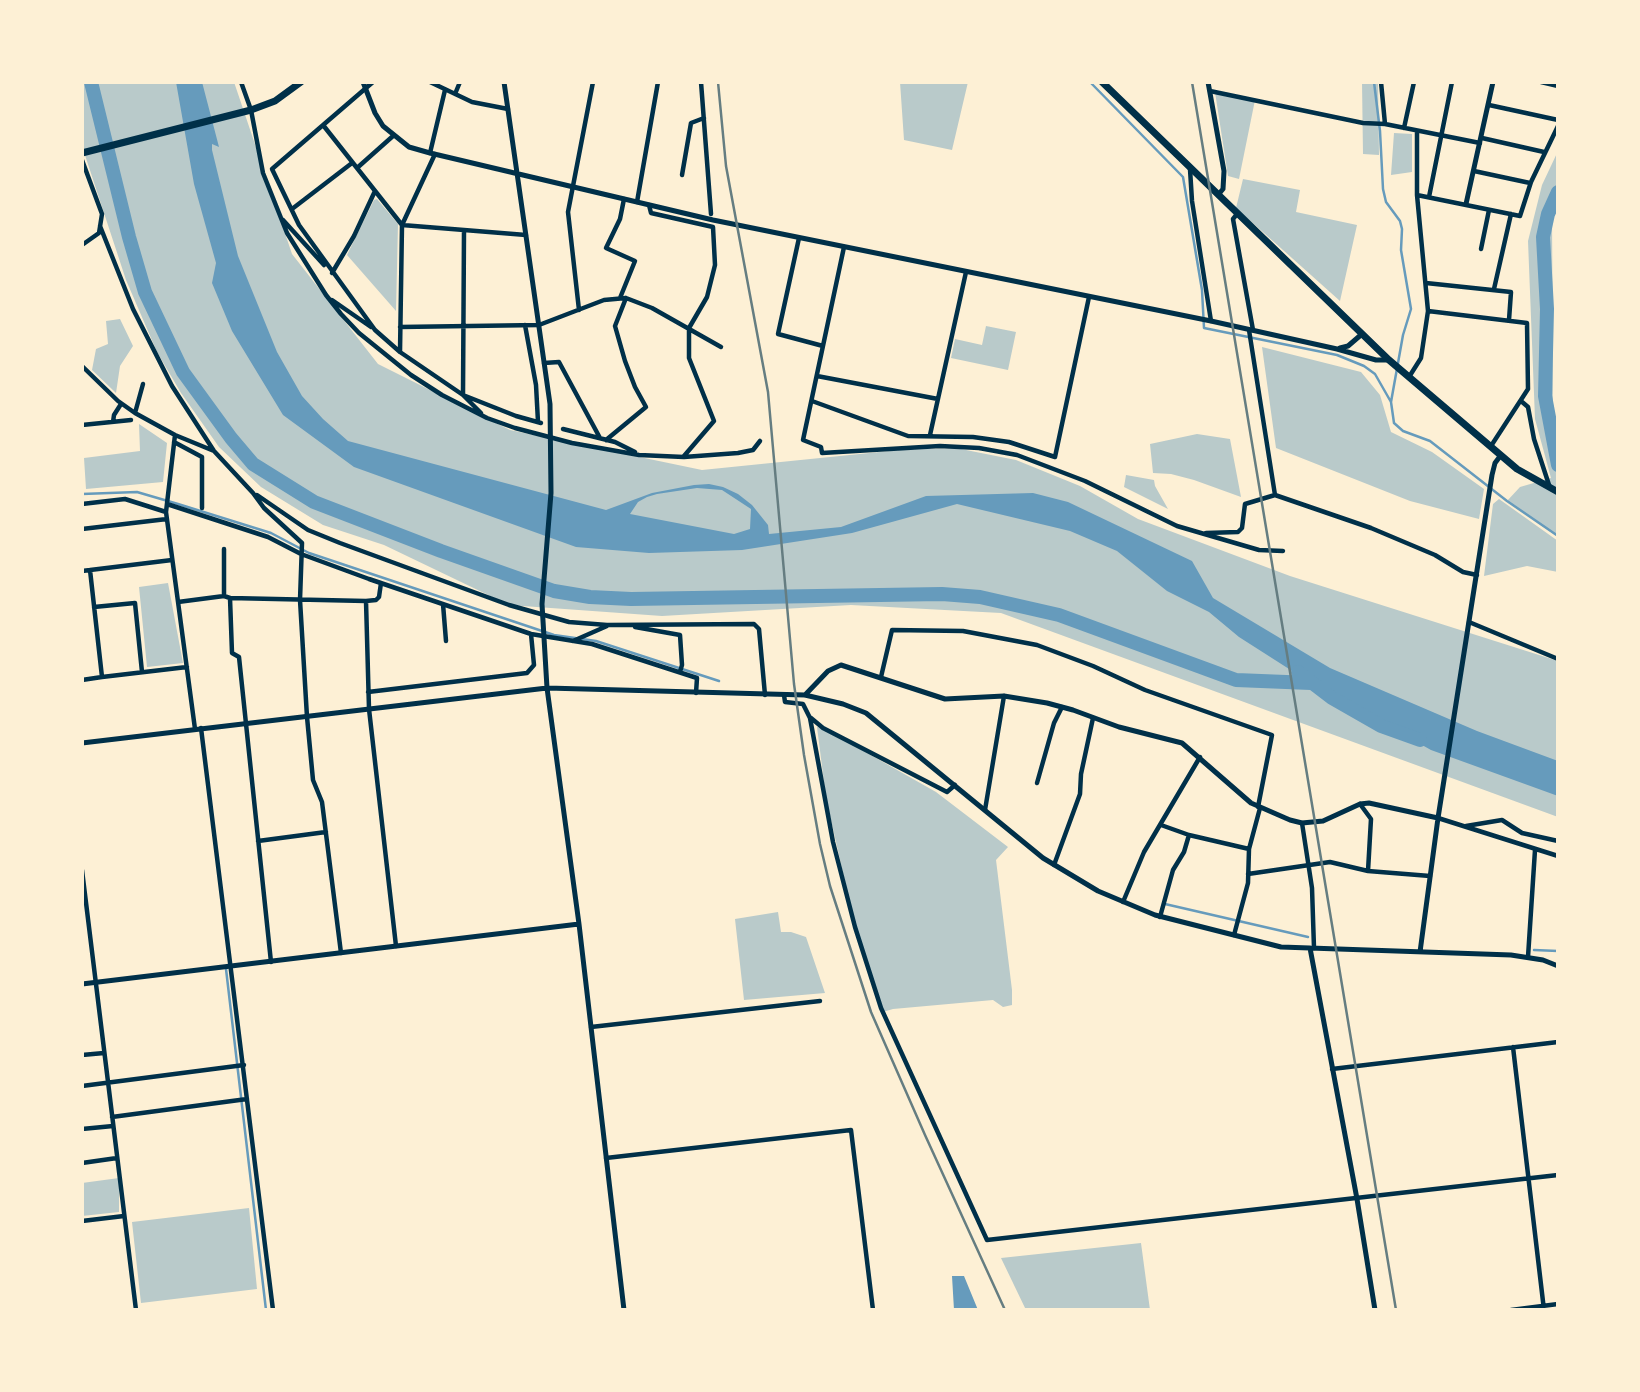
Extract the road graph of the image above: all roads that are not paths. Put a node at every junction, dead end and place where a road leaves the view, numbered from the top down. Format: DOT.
graph roads {
  1 [pos="241,82"];
  2 [pos="301,82"];
  3 [pos="373,82"];
  4 [pos="430,82"];
  5 [pos="460,82"];
  6 [pos="504,82"];
  7 [pos="593,82"];
  8 [pos="659,82"];
  9 [pos="701,82"];
  10 [pos="1102,82"];
  11 [pos="1208,82"];
  12 [pos="1381,82"];
  13 [pos="1414,82"];
  14 [pos="1452,82"];
  15 [pos="1493,82"];
  16 [pos="1541,82"];
  17 [pos="364,85"];
  18 [pos="1558,86"];
  19 [pos="445,90"];
  20 [pos="1210,91"];
  21 [pos="455,94"];
  22 [pos="1489,105"];
  23 [pos="508,109"];
  24 [pos="251,110"];
  25 [pos="704,118"];
  26 [pos="1558,120"];
  27 [pos="1385,124"];
  28 [pos="323,125"];
  29 [pos="1558,126"];
  30 [pos="1404,128"];
  31 [pos="1417,131"];
  32 [pos="1440,135"];
  33 [pos="393,136"];
  34 [pos="1481,141"];
  35 [pos="1544,152"];
  36 [pos="432,154"];
  37 [pos="83,155"];
  38 [pos="352,163"];
  39 [pos="357,168"];
  40 [pos="1190,169"];
  41 [pos="1474,172"];
  42 [pos="517,174"];
  43 [pos="682,176"];
  44 [pos="1530,183"];
  45 [pos="574,187"];
  46 [pos="375,191"];
  47 [pos="1218,195"];
  48 [pos="1417,195"];
  49 [pos="1429,197"];
  50 [pos="624,199"];
  51 [pos="637,202"];
  52 [pos="1466,204"];
  53 [pos="649,205"];
  54 [pos="292,209"];
  55 [pos="1489,210"];
  56 [pos="711,214"];
  57 [pos="1237,214"];
  58 [pos="1511,214"];
  59 [pos="280,217"];
  60 [pos="402,225"];
  61 [pos="100,226"];
  62 [pos="464,230"];
  63 [pos="526,235"];
  64 [pos="799,238"];
  65 [pos="82,245"];
  66 [pos="844,247"];
  67 [pos="1481,249"];
  68 [pos="966,272"];
  69 [pos="332,273"];
  70 [pos="1426,283"];
  71 [pos="1494,289"];
  72 [pos="326,295"];
  73 [pos="1089,297"];
  74 [pos="623,298"];
  75 [pos="579,310"];
  76 [pos="1428,311"];
  77 [pos="1509,320"];
  78 [pos="1211,321"];
  79 [pos="525,325"];
  80 [pos="538,325"];
  81 [pos="463,326"];
  82 [pos="400,327"];
  83 [pos="689,328"];
  84 [pos="375,330"];
  85 [pos="1252,331"];
  86 [pos="1362,334"];
  87 [pos="823,346"];
  88 [pos="721,347"];
  89 [pos="1336,349"];
  90 [pos="400,352"];
  91 [pos="1389,360"];
  92 [pos="544,363"];
  93 [pos="82,366"];
  94 [pos="817,376"];
  95 [pos="1409,377"];
  96 [pos="143,384"];
  97 [pos="463,395"];
  98 [pos="938,399"];
  99 [pos="812,401"];
  100 [pos="1521,401"];
  101 [pos="121,404"];
  102 [pos="135,413"];
  103 [pos="487,418"];
  104 [pos="131,420"];
  105 [pos="113,422"];
  106 [pos="82,425"];
  107 [pos="563,429"];
  108 [pos="175,435"];
  109 [pos="930,435"];
  110 [pos="551,439"];
  111 [pos="603,439"];
  112 [pos="761,441"];
  113 [pos="174,442"];
  114 [pos="1491,446"];
  115 [pos="215,451"];
  116 [pos="639,455"];
  117 [pos="1501,455"];
  118 [pos="684,457"];
  119 [pos="1554,490"];
  120 [pos="253,493"];
  121 [pos="1275,495"];
  122 [pos="82,504"];
  123 [pos="167,504"];
  124 [pos="202,508"];
  125 [pos="166,512"];
  126 [pos="167,519"];
  127 [pos="82,529"];
  128 [pos="1196,532"];
  129 [pos="224,549"];
  130 [pos="1283,551"];
  131 [pos="301,554"];
  132 [pos="172,559"];
  133 [pos="90,570"];
  134 [pos="82,571"];
  135 [pos="1477,575"];
  136 [pos="381,583"];
  137 [pos="227,597"];
  138 [pos="300,600"];
  139 [pos="366,601"];
  140 [pos="178,602"];
  141 [pos="443,604"];
  142 [pos="94,607"];
  143 [pos="607,625"];
  144 [pos="624,625"];
  145 [pos="1468,626"];
  146 [pos="531,634"];
  147 [pos="446,641"];
  148 [pos="572,641"];
  149 [pos="1558,659"];
  150 [pos="187,667"];
  151 [pos="142,672"];
  152 [pos="680,672"];
  153 [pos="102,677"];
  154 [pos="881,677"];
  155 [pos="82,680"];
  156 [pos="547,688"];
  157 [pos="368,692"];
  158 [pos="696,693"];
  159 [pos="765,695"];
  160 [pos="784,695"];
  161 [pos="806,695"];
  162 [pos="1004,696"];
  163 [pos="1062,707"];
  164 [pos="369,709"];
  165 [pos="307,716"];
  166 [pos="810,718"];
  167 [pos="1093,718"];
  168 [pos="246,724"];
  169 [pos="198,729"];
  170 [pos="82,743"];
  171 [pos="1200,757"];
  172 [pos="1037,783"];
  173 [pos="955,785"];
  174 [pos="1360,804"];
  175 [pos="1259,807"];
  176 [pos="985,811"];
  177 [pos="1438,818"];
  178 [pos="1303,823"];
  179 [pos="1161,825"];
  180 [pos="1465,827"];
  181 [pos="326,832"];
  182 [pos="1189,835"];
  183 [pos="258,841"];
  184 [pos="1558,841"];
  185 [pos="1249,849"];
  186 [pos="1535,850"];
  187 [pos="1558,856"];
  188 [pos="1308,863"];
  189 [pos="1054,865"];
  190 [pos="82,870"];
  191 [pos="1368,871"];
  192 [pos="1248,874"];
  193 [pos="1430,876"];
  194 [pos="1122,902"];
  195 [pos="1160,917"];
  196 [pos="579,924"];
  197 [pos="1234,936"];
  198 [pos="91,943"];
  199 [pos="82,944"];
  200 [pos="396,946"];
  201 [pos="1312,948"];
  202 [pos="1419,952"];
  203 [pos="341,953"];
  204 [pos="1528,957"];
  205 [pos="271,962"];
  206 [pos="1558,966"];
  207 [pos="230,967"];
  208 [pos="96,983"];
  209 [pos="82,984"];
  210 [pos="820,1001"];
  211 [pos="590,1027"];
  212 [pos="1558,1042"];
  213 [pos="1513,1046"];
  214 [pos="104,1053"];
  215 [pos="82,1055"];
  216 [pos="242,1065"];
  217 [pos="1331,1069"];
  218 [pos="108,1083"];
  219 [pos="82,1086"];
  220 [pos="246,1100"];
  221 [pos="112,1117"];
  222 [pos="113,1126"];
  223 [pos="82,1129"];
  224 [pos="117,1158"];
  225 [pos="606,1158"];
  226 [pos="82,1163"];
  227 [pos="1558,1175"];
  228 [pos="1529,1177"];
  229 [pos="1357,1199"];
  230 [pos="124,1216"];
  231 [pos="82,1221"];
  232 [pos="1558,1304"];
  233 [pos="1544,1308"];
  234 [pos="136,1310"];
  235 [pos="273,1310"];
  236 [pos="624,1310"];
  237 [pos="873,1310"];
  238 [pos="1375,1310"];
  239 [pos="1511,1310"];
  1 -- 24 [label="street"];
  2 -- 24 [label="main road"];
  3 -- 17 [label="street"];
  4 -- 19 [label="street"];
  5 -- 21 [label="street"];
  6 -- 23 [label="street"];
  7 -- 45 [label="street"];
  8 -- 51 [label="street"];
  9 -- 25 [label="street"];
  10 -- 40 [label="main road"];
  11 -- 20 [label="street"];
  12 -- 27 [label="street"];
  13 -- 30 [label="street"];
  14 -- 32 [label="street"];
  15 -- 22 [label="street"];
  16 -- 18 [label="street"];
  17 -- 28 [label="street"];
  17 -- 33 [label="street"];
  19 -- 21 [label="street"];
  19 -- 36 [label="street"];
  20 -- 27 [label="street"];
  20 -- 47 [label="street"];
  21 -- 23 [label="street"];
  22 -- 26 [label="street"];
  22 -- 34 [label="street"];
  23 -- 42 [label="street"];
  24 -- 37 [label="main road"];
  24 -- 59 [label="street"];
  25 -- 43 [label="street"];
  25 -- 56 [label="street"];
  27 -- 30 [label="street"];
  28 -- 38 [label="street"];
  28 -- 54 [label="street"];
  29 -- 35 [label="street"];
  30 -- 31 [label="street"];
  31 -- 32 [label="street"];
  31 -- 48 [label="street"];
  32 -- 34 [label="street"];
  32 -- 49 [label="street"];
  33 -- 36 [label="street"];
  33 -- 39 [label="street"];
  34 -- 35 [label="street"];
  34 -- 41 [label="street"];
  35 -- 44 [label="street"];
  36 -- 42 [label="street"];
  36 -- 60 [label="street"];
  37 -- 61 [label="street"];
  38 -- 39 [label="street"];
  38 -- 54 [label="street"];
  39 -- 46 [label="street"];
  40 -- 47 [label="main road"];
  40 -- 78 [label="street"];
  41 -- 44 [label="street"];
  41 -- 52 [label="street"];
  42 -- 45 [label="street"];
  42 -- 63 [label="street"];
  44 -- 58 [label="street"];
  45 -- 50 [label="street"];
  45 -- 75 [label="street"];
  46 -- 60 [label="street"];
  46 -- 69 [label="street"];
  47 -- 57 [label="main road"];
  48 -- 49 [label="street"];
  48 -- 70 [label="street"];
  49 -- 52 [label="street"];
  50 -- 51 [label="street"];
  50 -- 74 [label="street"];
  51 -- 53 [label="street"];
  52 -- 55 [label="street"];
  53 -- 64 [label="street"];
  53 -- 83 [label="street"];
  54 -- 69 [label="street"];
  55 -- 58 [label="street"];
  55 -- 67 [label="street"];
  57 -- 85 [label="street"];
  57 -- 86 [label="main road"];
  58 -- 71 [label="street"];
  59 -- 69 [label="street"];
  59 -- 72 [label="street"];
  60 -- 62 [label="street"];
  60 -- 82 [label="street"];
  61 -- 65 [label="street"];
  61 -- 115 [label="street"];
  62 -- 63 [label="street"];
  62 -- 81 [label="street"];
  63 -- 80 [label="street"];
  64 -- 66 [label="street"];
  64 -- 87 [label="street"];
  66 -- 68 [label="street"];
  66 -- 87 [label="street"];
  68 -- 73 [label="street"];
  68 -- 98 [label="street"];
  69 -- 84 [label="street"];
  70 -- 71 [label="street"];
  70 -- 76 [label="street"];
  71 -- 77 [label="street"];
  72 -- 84 [label="street"];
  72 -- 103 [label="street"];
  73 -- 78 [label="street"];
  73 -- 109 [label="street"];
  74 -- 75 [label="street"];
  74 -- 83 [label="street"];
  74 -- 111 [label="street"];
  75 -- 80 [label="street"];
  76 -- 77 [label="street"];
  76 -- 95 [label="street"];
  77 -- 100 [label="street"];
  78 -- 85 [label="street"];
  79 -- 80 [label="street"];
  79 -- 81 [label="street"];
  79 -- 97 [label="street"];
  80 -- 92 [label="street"];
  81 -- 82 [label="street"];
  81 -- 97 [label="street"];
  82 -- 90 [label="street"];
  83 -- 88 [label="street"];
  83 -- 118 [label="street"];
  84 -- 90 [label="street"];
  85 -- 89 [label="street"];
  85 -- 121 [label="street"];
  86 -- 89 [label="street"];
  86 -- 91 [label="main road"];
  87 -- 94 [label="street"];
  89 -- 91 [label="street"];
  90 -- 97 [label="street"];
  91 -- 95 [label="main road"];
  92 -- 110 [label="street"];
  92 -- 111 [label="street"];
  93 -- 101 [label="street"];
  94 -- 98 [label="street"];
  94 -- 99 [label="street"];
  95 -- 114 [label="main road"];
  96 -- 102 [label="street"];
  97 -- 103 [label="street"];
  98 -- 109 [label="street"];
  99 -- 109 [label="street"];
  99 -- 128 [label="street"];
  100 -- 114 [label="street"];
  100 -- 119 [label="street"];
  101 -- 102 [label="street"];
  101 -- 105 [label="street"];
  102 -- 108 [label="street"];
  103 -- 110 [label="street"];
  104 -- 105 [label="street"];
  105 -- 106 [label="street"];
  107 -- 111 [label="street"];
  108 -- 113 [label="street"];
  108 -- 115 [label="street"];
  110 -- 116 [label="street"];
  110 -- 156 [label="street"];
  111 -- 116 [label="street"];
  112 -- 118 [label="street"];
  113 -- 123 [label="street"];
  113 -- 124 [label="street"];
  114 -- 117 [label="main road"];
  115 -- 120 [label="street"];
  116 -- 118 [label="street"];
  117 -- 119 [label="main road"];
  117 -- 135 [label="street"];
  120 -- 131 [label="street"];
  120 -- 143 [label="street"];
  121 -- 128 [label="street"];
  121 -- 135 [label="street"];
  122 -- 125 [label="street"];
  123 -- 125 [label="street"];
  123 -- 131 [label="street"];
  125 -- 126 [label="street"];
  126 -- 127 [label="street"];
  126 -- 132 [label="street"];
  128 -- 130 [label="street"];
  129 -- 137 [label="street"];
  131 -- 136 [label="street"];
  131 -- 138 [label="street"];
  132 -- 133 [label="street"];
  132 -- 140 [label="street"];
  133 -- 134 [label="street"];
  133 -- 142 [label="street"];
  135 -- 145 [label="street"];
  136 -- 139 [label="street"];
  136 -- 141 [label="street"];
  137 -- 138 [label="street"];
  137 -- 140 [label="street"];
  137 -- 168 [label="street"];
  138 -- 139 [label="street"];
  138 -- 165 [label="street"];
  139 -- 157 [label="street"];
  140 -- 150 [label="street"];
  141 -- 146 [label="street"];
  141 -- 147 [label="street"];
  142 -- 151 [label="street"];
  142 -- 153 [label="street"];
  143 -- 144 [label="street"];
  143 -- 148 [label="street"];
  144 -- 152 [label="street"];
  144 -- 159 [label="street"];
  145 -- 149 [label="street"];
  145 -- 177 [label="street"];
  146 -- 148 [label="street"];
  146 -- 157 [label="street"];
  148 -- 152 [label="street"];
  150 -- 151 [label="street"];
  150 -- 169 [label="street"];
  151 -- 153 [label="street"];
  152 -- 158 [label="street"];
  153 -- 155 [label="street"];
  154 -- 161 [label="street"];
  154 -- 162 [label="street"];
  154 -- 175 [label="street"];
  156 -- 158 [label="street"];
  156 -- 164 [label="street"];
  156 -- 196 [label="street"];
  157 -- 164 [label="street"];
  158 -- 159 [label="street"];
  159 -- 160 [label="street"];
  160 -- 161 [label="street"];
  160 -- 166 [label="street"];
  161 -- 173 [label="street"];
  162 -- 163 [label="street"];
  162 -- 176 [label="street"];
  163 -- 167 [label="street"];
  163 -- 172 [label="street"];
  164 -- 165 [label="street"];
  164 -- 200 [label="street"];
  165 -- 168 [label="street"];
  165 -- 181 [label="street"];
  166 -- 173 [label="street"];
  166 -- 229 [label="street"];
  167 -- 171 [label="street"];
  167 -- 189 [label="street"];
  168 -- 169 [label="street"];
  168 -- 183 [label="street"];
  169 -- 170 [label="street"];
  169 -- 207 [label="street"];
  171 -- 175 [label="street"];
  171 -- 179 [label="street"];
  173 -- 176 [label="street"];
  174 -- 177 [label="street"];
  174 -- 178 [label="street"];
  174 -- 191 [label="street"];
  175 -- 178 [label="street"];
  175 -- 185 [label="street"];
  176 -- 189 [label="street"];
  177 -- 180 [label="street"];
  177 -- 193 [label="street"];
  178 -- 188 [label="street"];
  179 -- 182 [label="street"];
  179 -- 194 [label="street"];
  180 -- 184 [label="street"];
  180 -- 186 [label="street"];
  181 -- 183 [label="street"];
  181 -- 203 [label="street"];
  182 -- 185 [label="street"];
  182 -- 195 [label="street"];
  183 -- 205 [label="street"];
  185 -- 192 [label="street"];
  186 -- 187 [label="street"];
  186 -- 204 [label="street"];
  188 -- 191 [label="street"];
  188 -- 192 [label="street"];
  188 -- 201 [label="street"];
  189 -- 194 [label="street"];
  190 -- 198 [label="street"];
  191 -- 193 [label="street"];
  192 -- 197 [label="street"];
  193 -- 202 [label="street"];
  194 -- 195 [label="street"];
  195 -- 197 [label="street"];
  196 -- 200 [label="street"];
  196 -- 211 [label="street"];
  197 -- 201 [label="street"];
  198 -- 199 [label="street"];
  198 -- 208 [label="street"];
  200 -- 203 [label="street"];
  201 -- 202 [label="street"];
  201 -- 217 [label="street"];
  202 -- 204 [label="street"];
  203 -- 205 [label="street"];
  204 -- 206 [label="street"];
  205 -- 207 [label="street"];
  207 -- 208 [label="street"];
  207 -- 216 [label="street"];
  208 -- 209 [label="street"];
  208 -- 214 [label="street"];
  210 -- 211 [label="street"];
  211 -- 225 [label="street"];
  212 -- 213 [label="street"];
  213 -- 217 [label="street"];
  213 -- 228 [label="street"];
  214 -- 215 [label="street"];
  214 -- 218 [label="street"];
  216 -- 218 [label="street"];
  216 -- 220 [label="street"];
  217 -- 229 [label="street"];
  218 -- 219 [label="street"];
  218 -- 221 [label="street"];
  220 -- 221 [label="street"];
  220 -- 235 [label="street"];
  221 -- 222 [label="street"];
  222 -- 223 [label="street"];
  222 -- 224 [label="street"];
  224 -- 226 [label="street"];
  224 -- 230 [label="street"];
  225 -- 236 [label="street"];
  225 -- 237 [label="street"];
  227 -- 228 [label="street"];
  228 -- 229 [label="street"];
  228 -- 233 [label="street"];
  229 -- 238 [label="street"];
  230 -- 231 [label="street"];
  230 -- 234 [label="street"];
  232 -- 233 [label="street"];
  233 -- 239 [label="street"];
}
